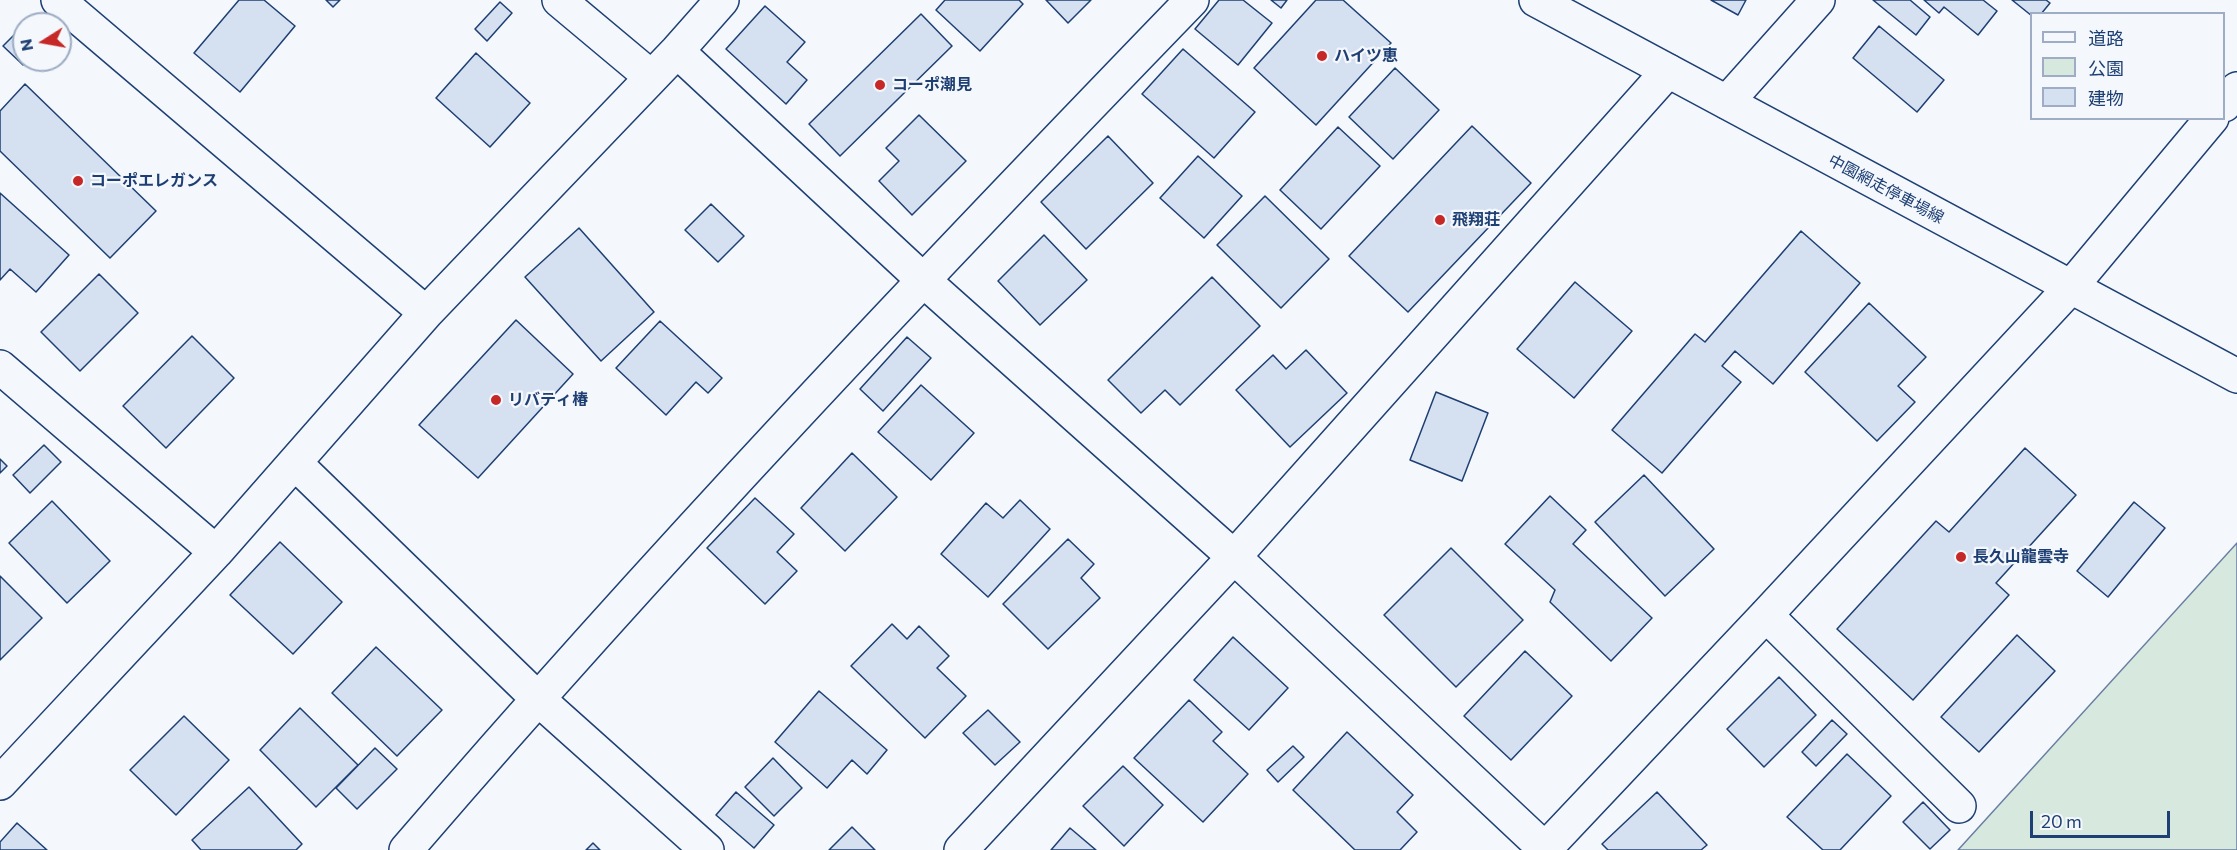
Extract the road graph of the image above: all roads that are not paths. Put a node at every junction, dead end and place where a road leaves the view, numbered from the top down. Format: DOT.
graph roads {
  1 [pos="58,0"];
  2 [pos="559,0"];
  3 [pos="722,0"];
  4 [pos="1192,0"];
  5 [pos="1536,0"];
  6 [pos="1818,0"];
  7 [pos="677,51"];
  8 [pos="1668,71"];
  9 [pos="651,78"];
  10 [pos="2237,89"];
  11 [pos="1727,102"];
  12 [pos="2225,103"];
  13 [pos="2210,120"];
  14 [pos="922,279"];
  15 [pos="2070,288"];
  16 [pos="426,313"];
  17 [pos="0,367"];
  18 [pos="2237,376"];
  19 [pos="295,463"];
  20 [pos="216,552"];
  21 [pos="1234,557"];
  22 [pos="1766,615"];
  23 [pos="537,698"];
  24 [pos="5,768"];
  25 [pos="1959,806"];
  26 [pos="406,850"];
  27 [pos="707,850"];
  28 [pos="961,850"];
  29 [pos="1545,850"];
  1 -- 16 [label="street"];
  2 -- 9 [label="street"];
  3 -- 7 [label="street"];
  4 -- 14 [label="street"];
  5 -- 8 [label="street, 中園網走停車場線"];
  6 -- 11 [label="street"];
  7 -- 9 [label="street"];
  7 -- 14 [label="street"];
  8 -- 11 [label="street, 中園網走停車場線"];
  8 -- 21 [label="street"];
  9 -- 16 [label="street"];
  10 -- 12 [label="street"];
  11 -- 15 [label="street, 中園網走停車場線"];
  13 -- 15 [label="street"];
  14 -- 21 [label="street"];
  14 -- 23 [label="street"];
  15 -- 18 [label="street, 中園網走停車場線"];
  15 -- 22 [label="street"];
  16 -- 19 [label="street"];
  17 -- 20 [label="street"];
  19 -- 20 [label="street"];
  19 -- 23 [label="street"];
  20 -- 24 [label="street"];
  21 -- 28 [label="street"];
  21 -- 29 [label="street"];
  22 -- 25 [label="street"];
  22 -- 29 [label="street"];
  23 -- 26 [label="street"];
  23 -- 27 [label="street"];
}
